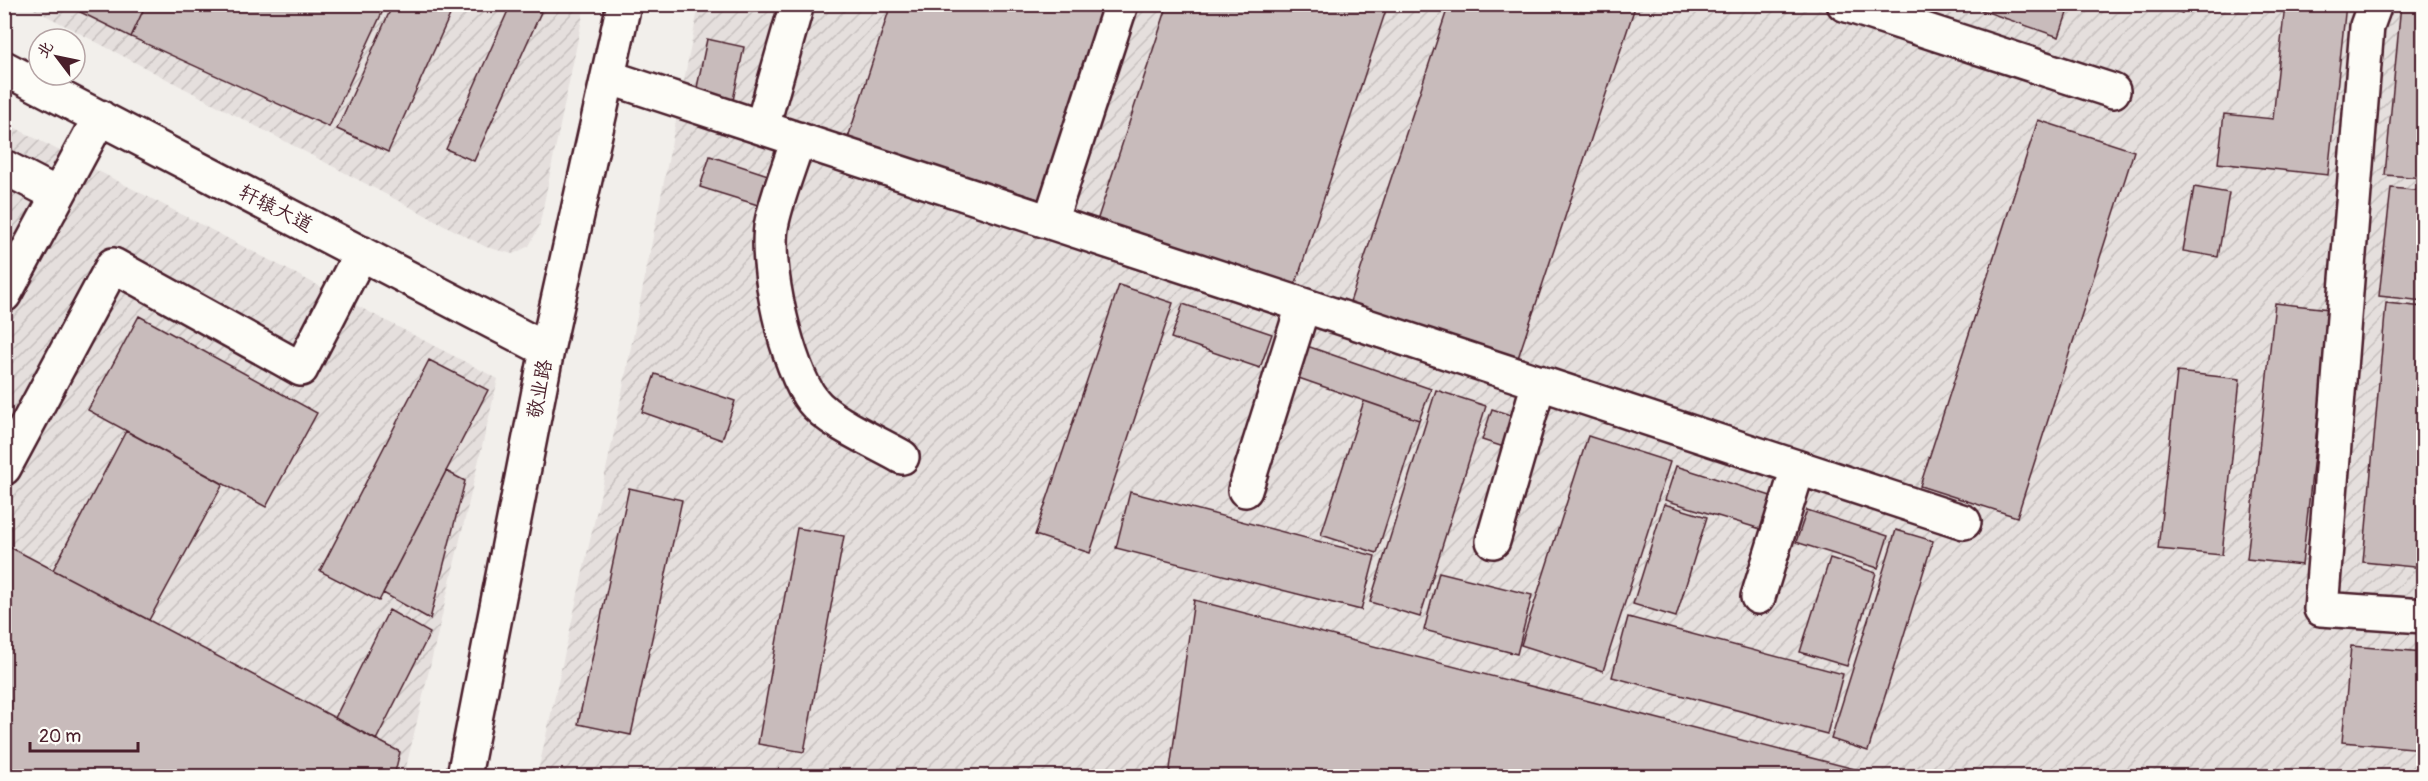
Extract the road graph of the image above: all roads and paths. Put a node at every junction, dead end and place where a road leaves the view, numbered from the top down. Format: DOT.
graph roads {
  1 [pos="624,4"];
  2 [pos="797,4"];
  3 [pos="1121,4"];
  4 [pos="1844,4"];
  5 [pos="2375,4"];
  6 [pos="4,68"];
  7 [pos="608,77"];
  8 [pos="2113,91"];
  9 [pos="100,117"];
  10 [pos="762,127"];
  11 [pos="798,139"];
  12 [pos="4,167"];
  13 [pos="58,195"];
  14 [pos="1050,222"];
  15 [pos="362,253"];
  16 [pos="4,295"];
  17 [pos="1303,306"];
  18 [pos="547,350"];
  19 [pos="1539,382"];
  20 [pos="902,457"];
  21 [pos="4,468"];
  22 [pos="1798,468"];
  23 [pos="1245,490"];
  24 [pos="1964,522"];
  25 [pos="1493,541"];
  26 [pos="1758,597"];
  27 [pos="2424,616"];
  28 [pos="464,777"];
  1 -- 7 [label="street, 敬业路"];
  2 -- 10 [label="street"];
  3 -- 14 [label="street"];
  4 -- 8 [label="street"];
  5 -- 27 [label="street"];
  6 -- 9 [label="street, 轩辕大道"];
  7 -- 10 [label="street"];
  7 -- 18 [label="street, 敬业路"];
  9 -- 13 [label="street"];
  9 -- 15 [label="street, 轩辕大道"];
  10 -- 11 [label="street"];
  11 -- 14 [label="street"];
  11 -- 20 [label="street"];
  12 -- 13 [label="street"];
  13 -- 16 [label="street"];
  14 -- 17 [label="street"];
  15 -- 18 [label="street, 轩辕大道"];
  15 -- 21 [label="street"];
  17 -- 19 [label="street"];
  17 -- 23 [label="street"];
  18 -- 28 [label="street, 敬业路"];
  19 -- 22 [label="street"];
  19 -- 25 [label="street"];
  22 -- 24 [label="street"];
  22 -- 26 [label="street"];
}
